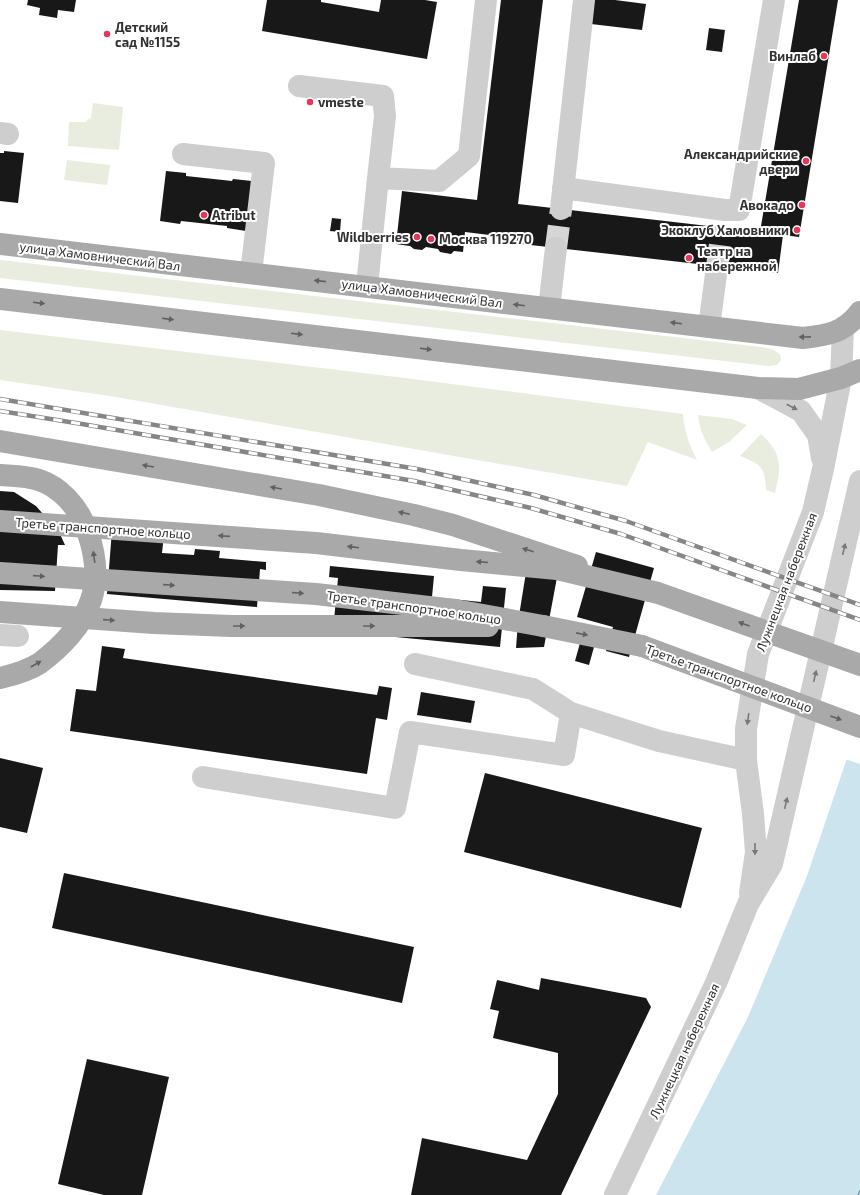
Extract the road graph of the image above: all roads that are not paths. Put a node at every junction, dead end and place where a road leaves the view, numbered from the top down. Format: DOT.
graph roads {
  1 [pos="486,0"];
  2 [pos="584,0"];
  3 [pos="774,0"];
  4 [pos="299,86"];
  5 [pos="183,154"];
  6 [pos="378,178"];
  7 [pos="0,244"];
  8 [pos="556,248"];
  9 [pos="717,266"];
  10 [pos="251,274"];
  11 [pos="367,286"];
  12 [pos="0,299"];
  13 [pos="549,308"];
  14 [pos="860,312"];
  15 [pos="709,327"];
  16 [pos="851,335"];
  17 [pos="850,374"];
  18 [pos="758,388"];
  19 [pos="0,441"];
  20 [pos="823,469"];
  21 [pos="6,475"];
  22 [pos="860,481"];
  23 [pos="0,521"];
  24 [pos="0,574"];
  25 [pos="658,593"];
  26 [pos="0,612"];
  27 [pos="543,626"];
  28 [pos="415,664"];
  29 [pos="860,665"];
  30 [pos="0,678"];
  31 [pos="571,713"];
  32 [pos="860,727"];
  33 [pos="746,760"];
  34 [pos="203,777"];
  35 [pos="748,904"];
  36 [pos="614,1195"];
  1 -- 6 [label="street"];
  2 -- 3 [label="street"];
  4 -- 6 [label="street"];
  5 -- 10 [label="street"];
  6 -- 11 [label="street"];
  7 -- 10 [label="main road, улица Хамовнический Вал"];
  8 -- 13 [label="street"];
  9 -- 15 [label="street"];
  11 -- 10 [label="main road, улица Хамовнический Вал, one-way"];
  13 -- 11 [label="main road, улица Хамовнический Вал, one-way"];
  12 -- 18 [label="main road, one-way"];
  15 -- 13 [label="main road, улица Хамовнический Вал, one-way"];
  14 -- 16 [label="main road"];
  16 -- 15 [label="main road, улица Хамовнический Вал, one-way"];
  16 -- 17 [label="street, Лужнецкая набережная"];
  17 -- 18 [label="main road"];
  17 -- 20 [label="street, Лужнецкая набережная"];
  18 -- 20 [label="street, one-way"];
  25 -- 19 [label="main road, one-way, bridge"];
  20 -- 33 [label="street, Лужнецкая набережная, one-way"];
  30 -- 21 [label="main road, one-way"];
  35 -- 22 [label="street, Лужнецкая набережная, one-way"];
  25 -- 23 [label="main road, Третье транспортное кольцо, one-way, bridge"];
  24 -- 27 [label="main road, Третье транспортное кольцо, one-way, bridge"];
  29 -- 25 [label="main road, Третье транспортное кольцо, one-way, bridge"];
  26 -- 27 [label="main road, one-way, bridge"];
  27 -- 32 [label="main road, Третье транспортное кольцо, one-way, bridge"];
  28 -- 31 [label="street"];
  31 -- 33 [label="street"];
  31 -- 34 [label="street"];
  33 -- 35 [label="street, Лужнецкая набережная, one-way"];
  35 -- 36 [label="street, Лужнецкая набережная"];
}
